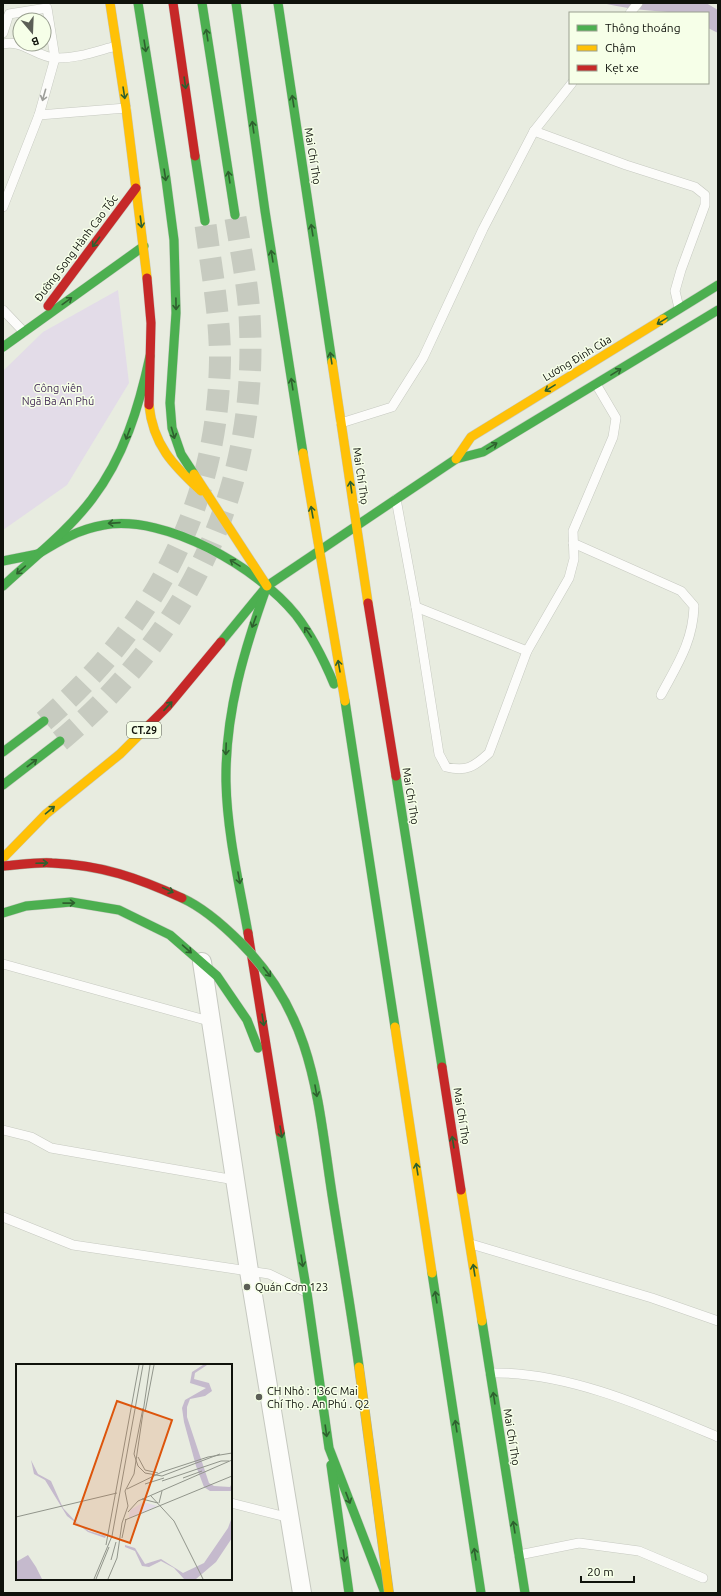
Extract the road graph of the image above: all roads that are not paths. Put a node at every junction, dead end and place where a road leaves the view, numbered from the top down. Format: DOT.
graph roads {
  1 [pos="110,3"];
  2 [pos="138,3"];
  3 [pos="173,3"];
  4 [pos="202,3"];
  5 [pos="236,3"];
  6 [pos="278,3"];
  7 [pos="638,3"];
  8 [pos="631,12"];
  9 [pos="3,33"];
  10 [pos="3,44"];
  11 [pos="116,46"];
  12 [pos="55,58"];
  13 [pos="571,84"];
  14 [pos="126,108"];
  15 [pos="39,115"];
  16 [pos="534,131"];
  17 [pos="136,188"];
  18 [pos="3,207"];
  19 [pos="235,215"];
  20 [pos="205,221"];
  21 [pos="144,246"];
  22 [pos="718,285"];
  23 [pos="3,310"];
  24 [pos="680,310"];
  25 [pos="718,310"];
  26 [pos="36,323"];
  27 [pos="24,332"];
  28 [pos="4,345"];
  29 [pos="150,356"];
  30 [pos="596,384"];
  31 [pos="341,423"];
  32 [pos="456,458"];
  33 [pos="396,498"];
  34 [pos="212,501"];
  35 [pos="356,526"];
  36 [pos="573,543"];
  37 [pos="319,551"];
  38 [pos="38,554"];
  39 [pos="3,561"];
  40 [pos="3,586"];
  41 [pos="267,586"];
  42 [pos="416,607"];
  43 [pos="527,651"];
  44 [pos="661,695"];
  45 [pos="348,718"];
  46 [pos="44,721"];
  47 [pos="60,741"];
  48 [pos="3,752"];
  49 [pos="3,785"];
  50 [pos="3,858"];
  51 [pos="3,866"];
  52 [pos="3,913"];
  53 [pos="202,962"];
  54 [pos="3,964"];
  55 [pos="210,1021"];
  56 [pos="275,1094"];
  57 [pos="3,1130"];
  58 [pos="235,1180"];
  59 [pos="3,1217"];
  60 [pos="469,1243"];
  61 [pos="249,1271"];
  62 [pos="307,1293"];
  63 [pos="718,1320"];
  64 [pos="490,1373"];
  65 [pos="718,1437"];
  66 [pos="329,1448"];
  67 [pos="232,1502"];
  68 [pos="290,1518"];
  69 [pos="519,1555"];
  70 [pos="703,1578"];
  71 [pos="302,1593"];
  72 [pos="349,1593"];
  73 [pos="385,1593"];
  74 [pos="389,1593"];
  75 [pos="481,1593"];
  76 [pos="525,1593"];
  1 -- 11 [label="main road"];
  2 -- 34 [label="main road, one-way"];
  3 -- 20 [label="main road, one-way"];
  19 -- 4 [label="main road, one-way"];
  37 -- 5 [label="main road, one-way"];
  31 -- 6 [label="main road, Mai Chí Thọ, one-way"];
  7 -- 8 [label="lane"];
  9 -- 12 [label="lane"];
  10 -- 12 [label="lane"];
  11 -- 12 [label="lane"];
  11 -- 14 [label="main road, one-way"];
  12 -- 15 [label="lane, one-way"];
  13 -- 16 [label="lane"];
  14 -- 15 [label="lane"];
  14 -- 17 [label="main road"];
  15 -- 18 [label="lane"];
  16 -- 24 [label="lane"];
  16 -- 31 [label="lane"];
  17 -- 21 [label="main road, one-way"];
  17 -- 26 [label="main road, Đường Song Hành Cao Tốc, one-way"];
  26 -- 21 [label="main road, Đường Song Hành Cao Tốc, one-way"];
  21 -- 29 [label="main road"];
  22 -- 24 [label="main road, Lương Định Của"];
  23 -- 27 [label="lane"];
  24 -- 32 [label="main road, Lương Định Của, one-way"];
  30 -- 25 [label="main road, Lương Định Của, one-way"];
  26 -- 27 [label="main road, Đường Song Hành Cao Tốc"];
  27 -- 28 [label="main road, Đường Song Hành Cao Tốc"];
  29 -- 34 [label="main road"];
  29 -- 38 [label="main road, one-way"];
  32 -- 30 [label="main road, Lương Định Của, one-way"];
  30 -- 36 [label="lane"];
  35 -- 31 [label="main road, Mai Chí Thọ, one-way"];
  32 -- 33 [label="main road, Lương Định Của"];
  33 -- 35 [label="main road, Lương Định Của"];
  33 -- 42 [label="lane"];
  34 -- 41 [label="main road"];
  35 -- 37 [label="main road, Lương Định Của"];
  60 -- 35 [label="main road, Mai Chí Thọ, one-way"];
  36 -- 43 [label="lane"];
  36 -- 44 [label="lane"];
  37 -- 41 [label="main road, Lương Định Của"];
  45 -- 37 [label="main road, one-way"];
  38 -- 39 [label="main road"];
  38 -- 40 [label="main road, one-way"];
  41 -- 38 [label="main road, one-way"];
  45 -- 41 [label="main road, one-way"];
  50 -- 41 [label="main road, CT.29, one-way"];
  41 -- 56 [label="main road, one-way"];
  42 -- 43 [label="lane"];
  42 -- 43 [label="lane"];
  75 -- 45 [label="main road, one-way"];
  46 -- 48 [label="main road"];
  49 -- 47 [label="main road, one-way"];
  51 -- 74 [label="main road, one-way, bridge"];
  52 -- 53 [label="main road, one-way"];
  53 -- 55 [label="street"];
  53 -- 56 [label="main road"];
  54 -- 55 [label="lane"];
  55 -- 58 [label="street"];
  56 -- 62 [label="main road, one-way"];
  57 -- 58 [label="lane"];
  58 -- 61 [label="street"];
  59 -- 61 [label="lane"];
  60 -- 63 [label="lane"];
  64 -- 60 [label="main road, Mai Chí Thọ, one-way"];
  61 -- 62 [label="lane"];
  61 -- 68 [label="street"];
  62 -- 66 [label="main road, one-way"];
  64 -- 65 [label="lane"];
  69 -- 64 [label="main road, Mai Chí Thọ, one-way"];
  66 -- 72 [label="main road, one-way"];
  66 -- 73 [label="main road, one-way"];
  67 -- 68 [label="lane"];
  68 -- 71 [label="street"];
  69 -- 70 [label="lane"];
  69 -- 76 [label="main road, Mai Chí Thọ"];
}
